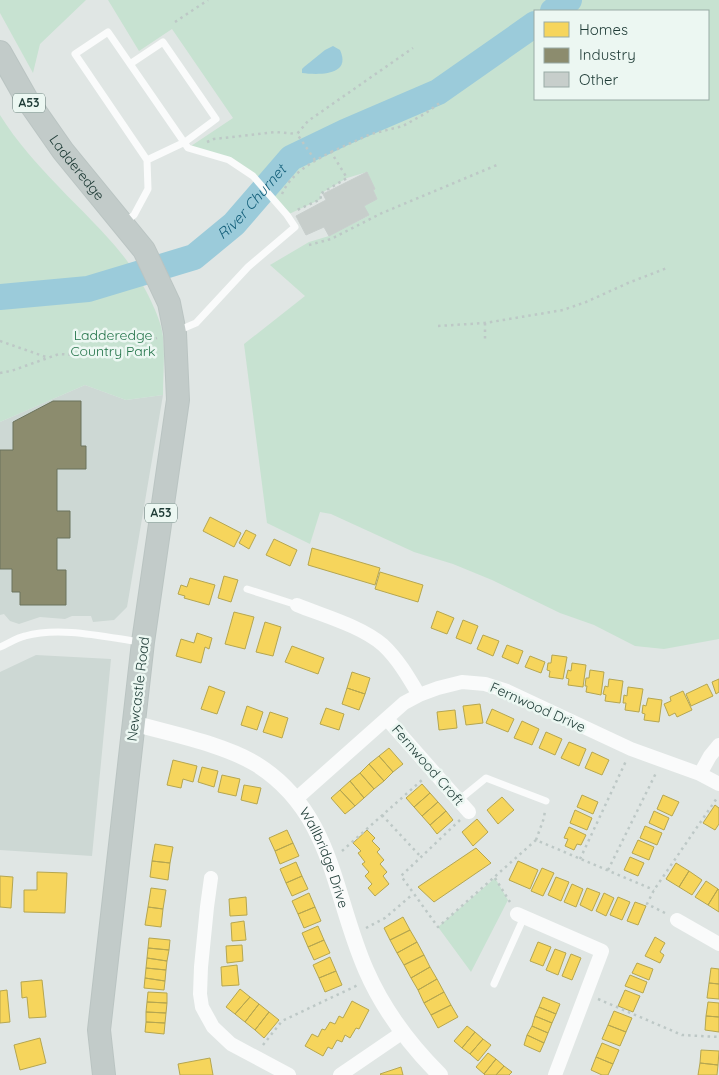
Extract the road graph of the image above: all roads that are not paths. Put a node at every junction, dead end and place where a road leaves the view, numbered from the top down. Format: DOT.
graph roads {
  1 [pos="0,52"];
  2 [pos="130,64"];
  3 [pos="186,145"];
  4 [pos="147,160"];
  5 [pos="123,224"];
  6 [pos="169,303"];
  7 [pos="175,333"];
  8 [pos="247,589"];
  9 [pos="296,605"];
  10 [pos="143,642"];
  11 [pos="0,647"];
  12 [pos="419,695"];
  13 [pos="387,719"];
  14 [pos="133,723"];
  15 [pos="719,745"];
  16 [pos="700,774"];
  17 [pos="719,784"];
  18 [pos="296,799"];
  19 [pos="459,800"];
  20 [pos="546,801"];
  21 [pos="469,812"];
  22 [pos="212,878"];
  23 [pos="520,916"];
  24 [pos="677,920"];
  25 [pos="719,944"];
  26 [pos="494,984"];
  27 [pos="403,1032"];
  28 [pos="104,1075"];
  29 [pos="290,1075"];
  30 [pos="340,1075"];
  31 [pos="440,1075"];
  32 [pos="554,1075"];
  1 -- 5 [label="highway, Ladderedge / A53"];
  2 -- 3 [label="lane"];
  2 -- 3 [label="lane"];
  2 -- 4 [label="lane"];
  3 -- 4 [label="lane"];
  3 -- 7 [label="lane"];
  4 -- 5 [label="lane"];
  5 -- 6 [label="highway, Ladderedge / A53"];
  6 -- 7 [label="highway, Newcastle Road / A53"];
  7 -- 10 [label="highway, Newcastle Road / A53"];
  8 -- 9 [label="lane"];
  9 -- 12 [label="street"];
  10 -- 11 [label="lane"];
  10 -- 14 [label="highway, Newcastle Road / A53"];
  12 -- 13 [label="street, Fernwood Drive"];
  12 -- 16 [label="street, Fernwood Drive"];
  13 -- 18 [label="street, Fernwood Drive"];
  13 -- 19 [label="street, Fernwood Croft"];
  14 -- 18 [label="street, Wallbridge Drive"];
  14 -- 28 [label="highway, Newcastle Road / A53"];
  15 -- 16 [label="street"];
  16 -- 17 [label="street, Fernwood Drive"];
  18 -- 27 [label="street, Wallbridge Drive"];
  19 -- 20 [label="lane"];
  19 -- 21 [label="street, Fernwood Croft"];
  22 -- 29 [label="street"];
  23 -- 26 [label="lane"];
  23 -- 32 [label="street"];
  24 -- 25 [label="street"];
  27 -- 30 [label="street"];
  27 -- 31 [label="street, Wallbridge Drive"];
}
